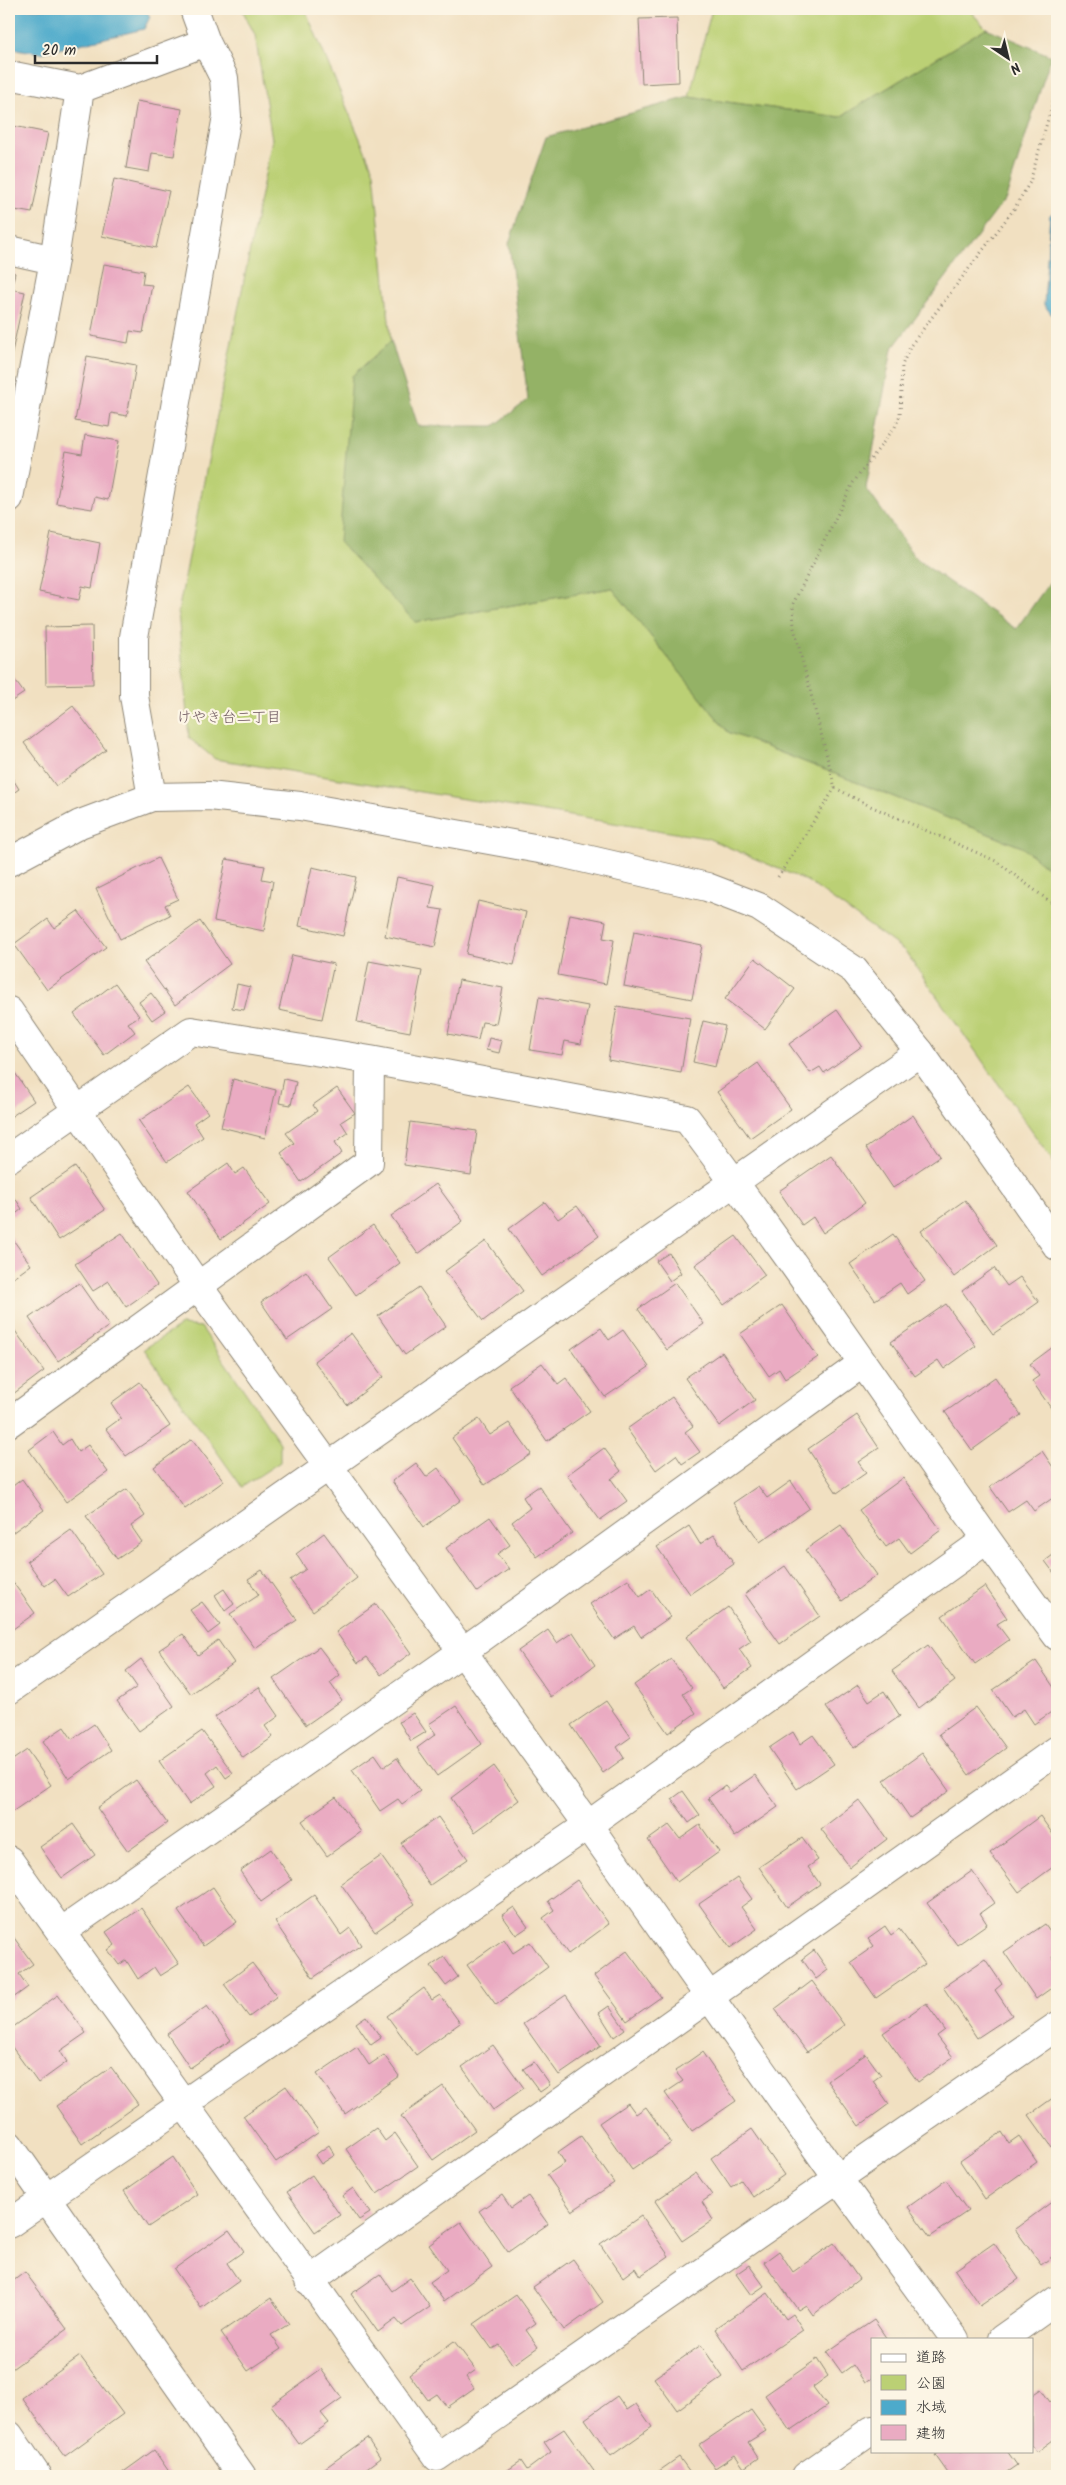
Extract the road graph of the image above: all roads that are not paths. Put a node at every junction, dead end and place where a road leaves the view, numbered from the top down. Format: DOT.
graph roads {
  1 [pos="194,9"];
  2 [pos="206,42"];
  3 [pos="9,75"];
  4 [pos="80,89"];
  5 [pos="9,250"];
  6 [pos="54,260"];
  7 [pos="9,498"];
  8 [pos="152,797"];
  9 [pos="9,862"];
  10 [pos="9,1011"];
  11 [pos="920,1052"];
  12 [pos="370,1060"];
  13 [pos="78,1110"];
  14 [pos="9,1158"];
  15 [pos="736,1183"];
  16 [pos="1057,1246"];
  17 [pos="198,1286"];
  18 [pos="863,1363"];
  19 [pos="9,1423"];
  20 [pos="328,1467"];
  21 [pos="986,1540"];
  22 [pos="1057,1636"];
  23 [pos="462,1652"];
  24 [pos="9,1690"];
  25 [pos="1057,1750"];
  26 [pos="588,1825"];
  27 [pos="9,1860"];
  28 [pos="61,1932"];
  29 [pos="708,1997"];
  30 [pos="1057,2026"];
  31 [pos="185,2104"];
  32 [pos="9,2145"];
  33 [pos="838,2179"];
  34 [pos="46,2198"];
  35 [pos="9,2224"];
  36 [pos="309,2281"];
  37 [pos="1057,2300"];
  38 [pos="954,2338"];
  39 [pos="1003,2338"];
  40 [pos="871,2431"];
  41 [pos="9,2435"];
  42 [pos="34,2475"];
  43 [pos="242,2476"];
  44 [pos="806,2476"];
  1 -- 2 [label="street"];
  2 -- 4 [label="street"];
  2 -- 8 [label="street"];
  3 -- 4 [label="street"];
  4 -- 6 [label="street"];
  5 -- 6 [label="street"];
  6 -- 7 [label="street"];
  8 -- 9 [label="street"];
  8 -- 11 [label="street"];
  10 -- 13 [label="street"];
  11 -- 15 [label="street"];
  11 -- 16 [label="street"];
  12 -- 13 [label="street"];
  12 -- 15 [label="street"];
  12 -- 17 [label="street"];
  13 -- 14 [label="street"];
  13 -- 17 [label="street"];
  15 -- 18 [label="street"];
  15 -- 20 [label="street"];
  17 -- 19 [label="street"];
  17 -- 20 [label="street"];
  18 -- 21 [label="street"];
  18 -- 23 [label="street"];
  20 -- 23 [label="street"];
  20 -- 24 [label="street"];
  21 -- 22 [label="street"];
  21 -- 26 [label="street"];
  23 -- 26 [label="street"];
  23 -- 28 [label="street"];
  25 -- 29 [label="street"];
  26 -- 29 [label="street"];
  26 -- 31 [label="street"];
  27 -- 28 [label="street"];
  28 -- 31 [label="street"];
  29 -- 33 [label="street"];
  29 -- 36 [label="street"];
  30 -- 33 [label="street"];
  31 -- 34 [label="street"];
  31 -- 36 [label="street"];
  32 -- 34 [label="street"];
  33 -- 36 [label="street"];
  33 -- 38 [label="street"];
  34 -- 35 [label="street"];
  34 -- 43 [label="street"];
  37 -- 39 [label="street"];
  40 -- 44 [label="street"];
  41 -- 42 [label="street"];
}
